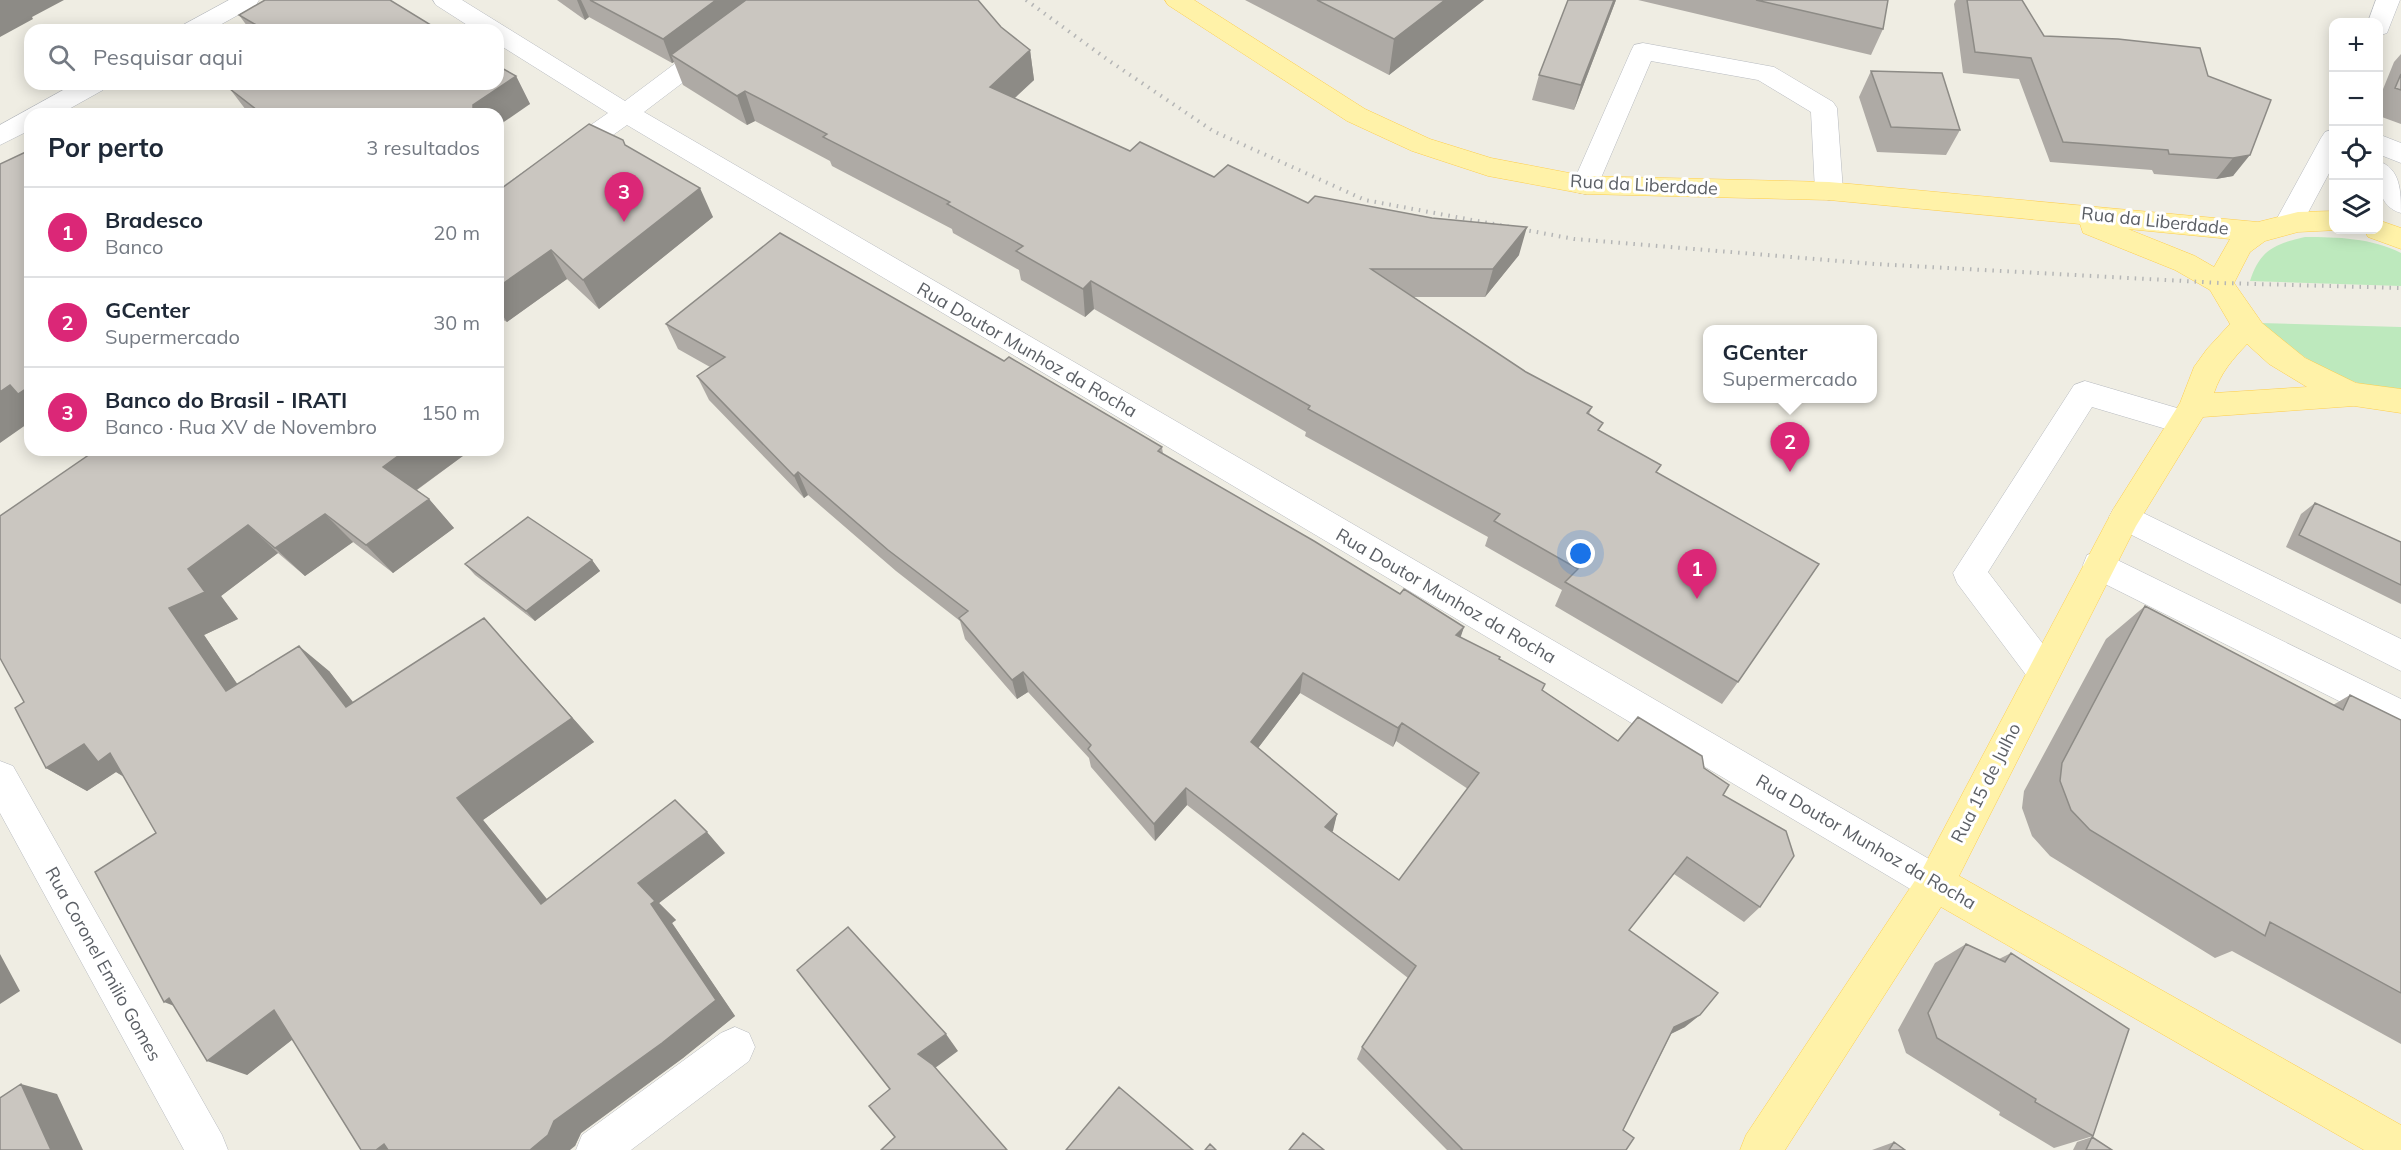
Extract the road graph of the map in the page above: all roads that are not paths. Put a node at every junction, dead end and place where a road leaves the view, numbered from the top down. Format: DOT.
graph roads {
  1 [pos="247,0"];
  2 [pos="445,0"];
  3 [pos="776,0"];
  4 [pos="1177,0"];
  5 [pos="2388,0"];
  6 [pos="2382,18"];
  7 [pos="203,24"];
  8 [pos="483,24"];
  9 [pos="504,37"];
  10 [pos="83,90"];
  11 [pos="51,108"];
  12 [pos="626,113"];
  13 [pos="24,122"];
  14 [pos="0,136"];
  15 [pos="2383,145"];
  16 [pos="2329,147"];
  17 [pos="2401,154"];
  18 [pos="2383,176"];
  19 [pos="1585,185"];
  20 [pos="1829,191"];
  21 [pos="504,199"];
  22 [pos="2401,203"];
  23 [pos="2048,210"];
  24 [pos="2329,221"];
  25 [pos="2289,222"];
  26 [pos="2262,232"];
  27 [pos="2383,232"];
  28 [pos="2401,238"];
  29 [pos="2220,283"];
  30 [pos="2246,326"];
  31 [pos="2355,395"];
  32 [pos="2401,401"];
  33 [pos="2188,414"];
  34 [pos="2125,517"];
  35 [pos="2099,565"];
  36 [pos="2401,656"];
  37 [pos="2044,672"];
  38 [pos="2401,716"];
  39 [pos="0,778"];
  40 [pos="1935,883"];
  41 [pos="735,1047"];
  42 [pos="2401,1148"];
  43 [pos="207,1150"];
  44 [pos="597,1150"];
  45 [pos="1761,1150"];
  1 -- 7 [label="street"];
  2 -- 8 [label="street"];
  3 -- 12 [label="street"];
  4 -- 19 [label="main road, Rua da Liberdade"];
  5 -- 6 [label="street"];
  9 -- 12 [label="street, Rua Doutor Munhoz da Rocha"];
  10 -- 11 [label="street"];
  12 -- 21 [label="street"];
  12 -- 40 [label="street, Rua Doutor Munhoz da Rocha"];
  13 -- 14 [label="street"];
  15 -- 17 [label="street"];
  16 -- 25 [label="street"];
  18 -- 22 [label="street"];
  19 -- 20 [label="main road, Rua da Liberdade"];
  19 -- 20 [label="street"];
  20 -- 23 [label="main road, Rua da Liberdade"];
  23 -- 26 [label="main road, Rua da Liberdade"];
  23 -- 29 [label="main road, Rua da Liberdade"];
  24 -- 25 [label="main road"];
  25 -- 26 [label="main road"];
  26 -- 29 [label="main road"];
  27 -- 28 [label="main road"];
  29 -- 30 [label="main road"];
  30 -- 31 [label="main road"];
  30 -- 33 [label="main road, Rua 15 de Julho"];
  31 -- 32 [label="main road"];
  31 -- 33 [label="main road"];
  33 -- 34 [label="main road, Rua 15 de Julho"];
  33 -- 37 [label="street"];
  34 -- 35 [label="main road, Rua 15 de Julho"];
  34 -- 36 [label="street"];
  35 -- 37 [label="main road, Rua 15 de Julho"];
  35 -- 38 [label="street"];
  37 -- 40 [label="main road, Rua 15 de Julho"];
  39 -- 43 [label="street, Rua Coronel Emilio Gomes"];
  40 -- 42 [label="main road, Rua Doutor Munhoz da Rocha"];
  40 -- 45 [label="main road, Rua 15 de Julho"];
  41 -- 44 [label="street"];
}
